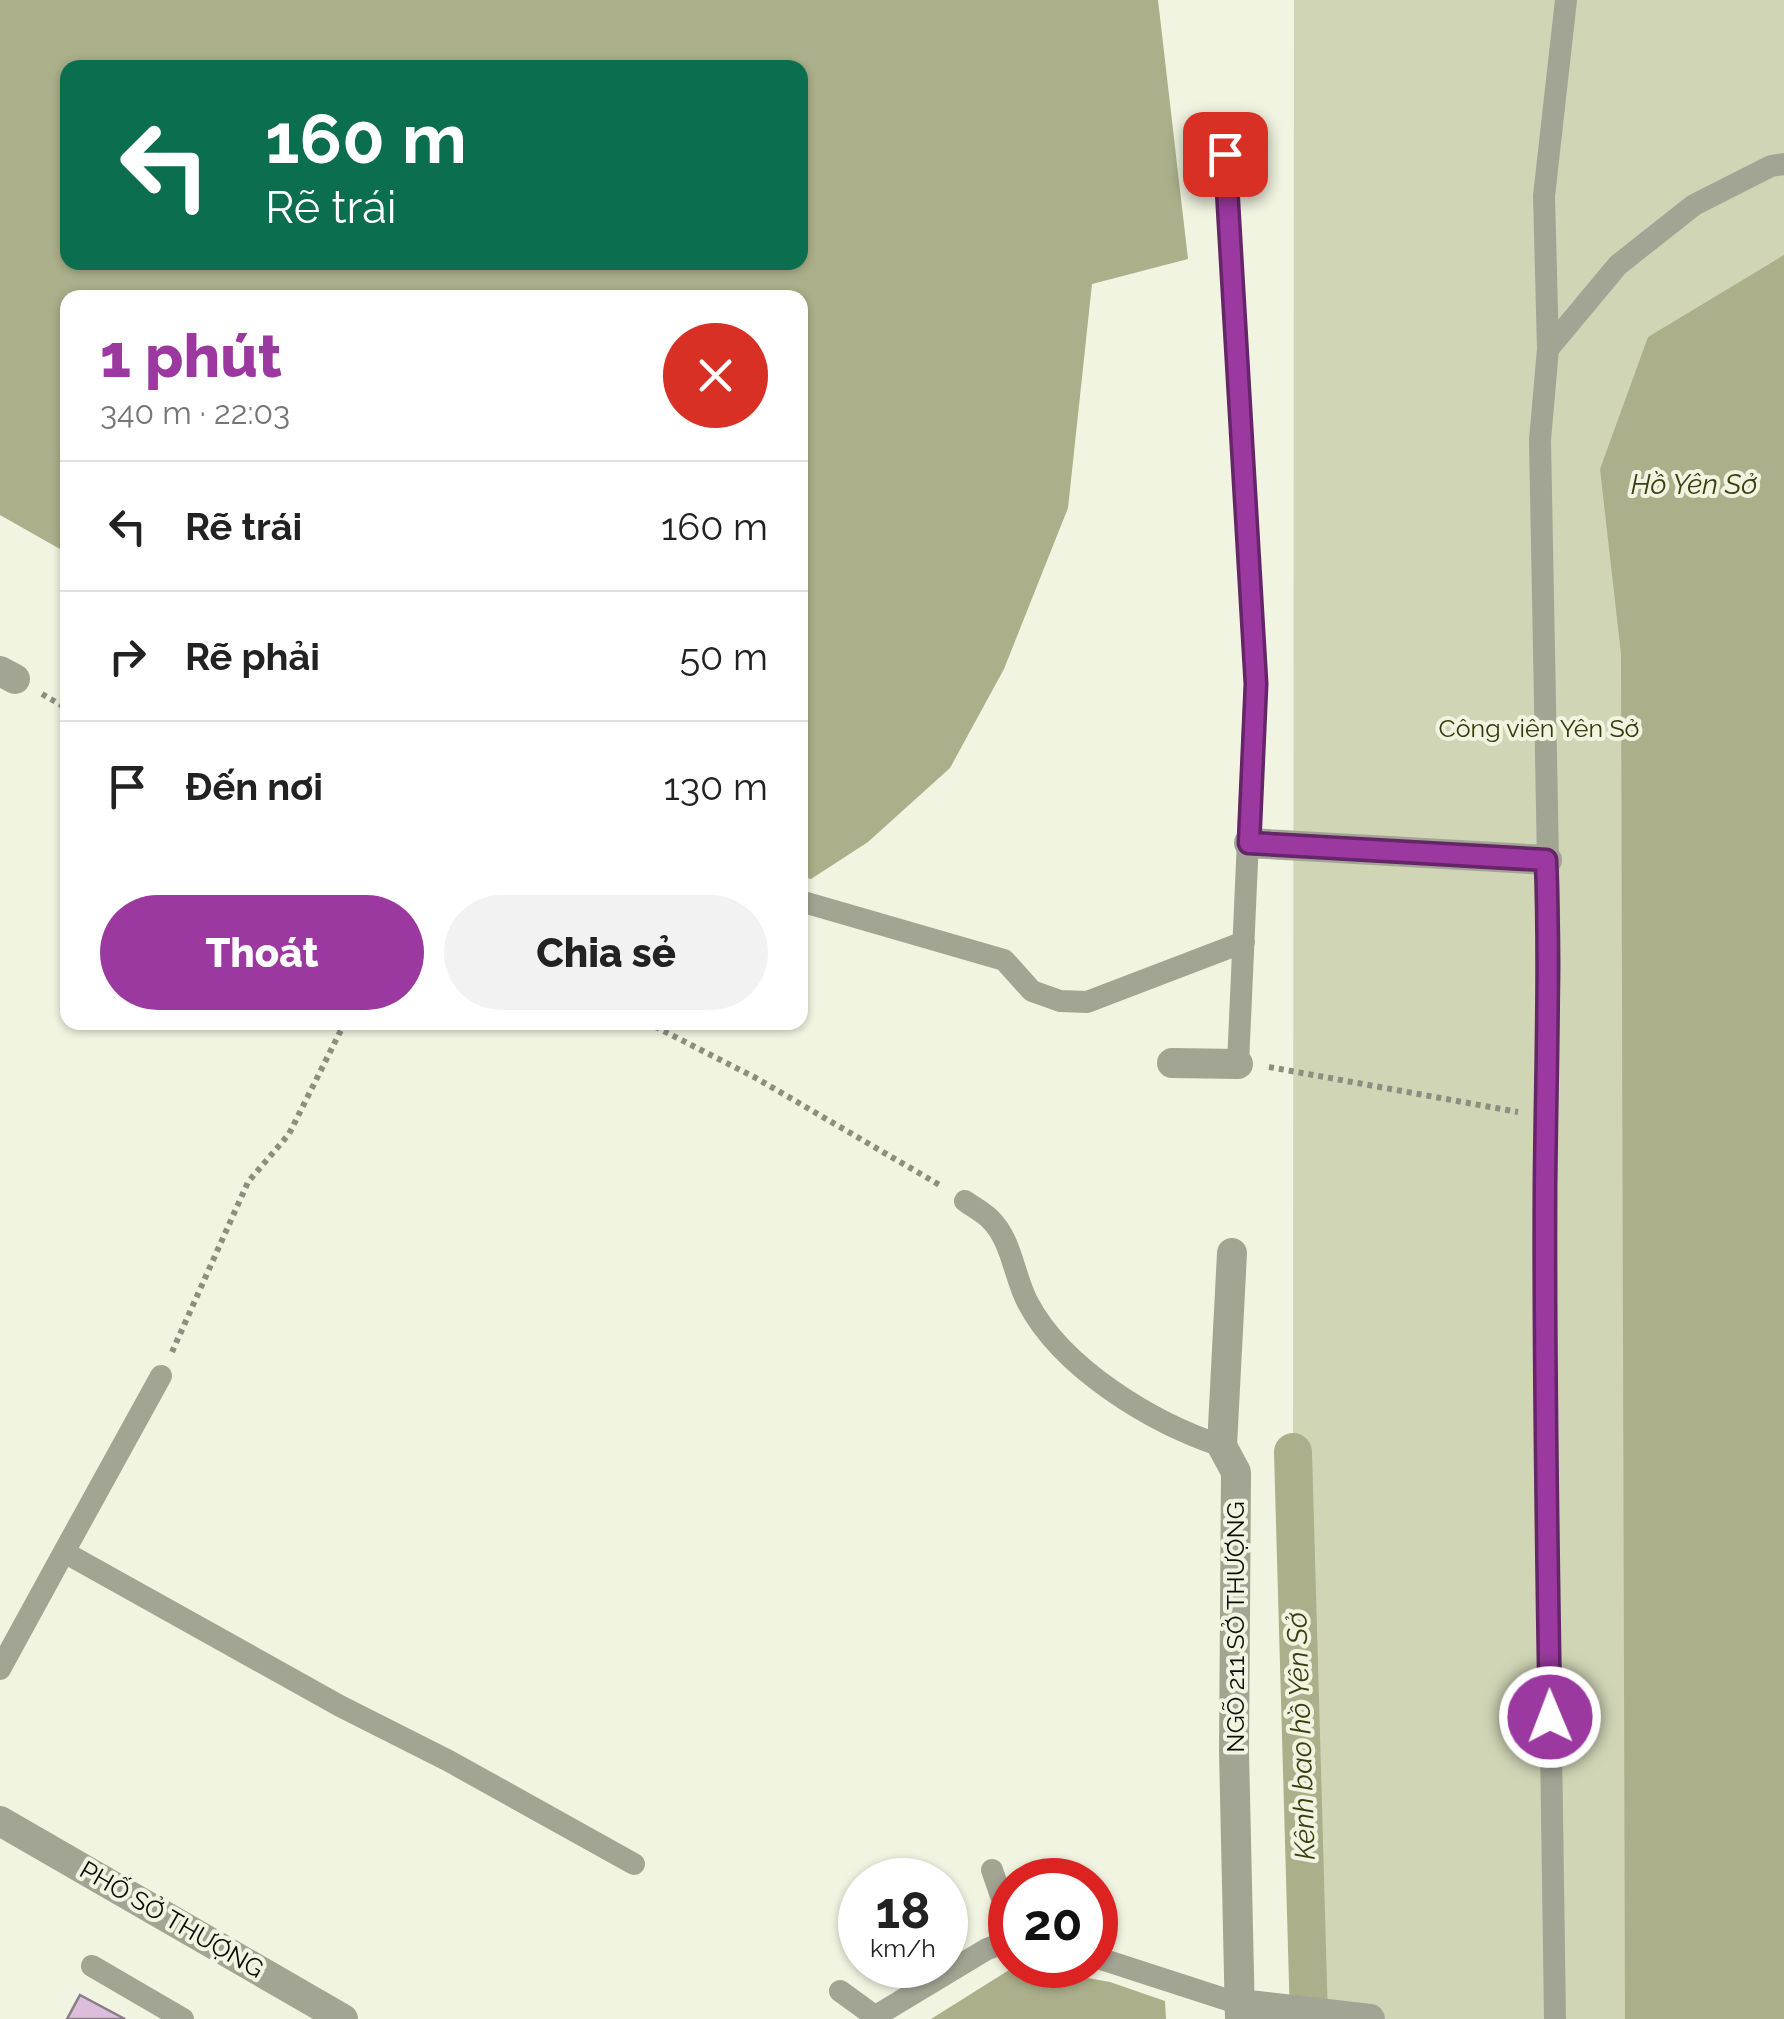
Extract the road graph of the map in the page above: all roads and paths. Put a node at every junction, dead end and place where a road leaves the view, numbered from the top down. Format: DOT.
graph roads {
  1 [pos="1566,0"];
  2 [pos="1225,154"];
  3 [pos="1784,164"];
  4 [pos="1548,349"];
  5 [pos="1249,843"];
  6 [pos="1546,860"];
  7 [pos="808,903"];
  8 [pos="1244,942"];
  9 [pos="341,1030"];
  10 [pos="662,1030"];
  11 [pos="1172,1062"];
  12 [pos="1248,1064"];
  13 [pos="1545,1117"];
  14 [pos="965,1201"];
  15 [pos="1232,1253"];
  16 [pos="161,1376"];
  17 [pos="1222,1446"];
  18 [pos="64,1552"];
  19 [pos="0,1669"];
  20 [pos="0,1822"];
  21 [pos="634,1864"];
  22 [pos="988,1949"];
  23 [pos="92,1966"];
  24 [pos="1118,1966"];
  25 [pos="840,1991"];
  26 [pos="1240,2012"];
  27 [pos="872,2017"];
  28 [pos="1358,2018"];
  29 [pos="183,2019"];
  30 [pos="343,2019"];
  31 [pos="1555,2019"];
  1 -- 4 [label="lane"];
  2 -- 5 [label="lane"];
  3 -- 4 [label="lane"];
  4 -- 6 [label="lane"];
  5 -- 6 [label="street"];
  5 -- 8 [label="lane"];
  6 -- 13 [label="lane"];
  7 -- 8 [label="lane"];
  8 -- 12 [label="lane"];
  9 -- 16 [label="path"];
  10 -- 14 [label="path"];
  11 -- 12 [label="street"];
  12 -- 13 [label="path"];
  13 -- 31 [label="lane"];
  14 -- 17 [label="lane"];
  15 -- 17 [label="street, NGÕ 211 SỞ THƯỢNG"];
  16 -- 18 [label="lane"];
  17 -- 26 [label="street, NGÕ 211 SỞ THƯỢNG"];
  18 -- 19 [label="lane"];
  18 -- 21 [label="lane"];
  20 -- 30 [label="street, PHỐ SỞ THƯỢNG"];
  22 -- 27 [label="lane"];
  23 -- 29 [label="lane"];
  24 -- 26 [label="lane"];
  25 -- 27 [label="lane"];
  26 -- 28 [label="street"];
}
